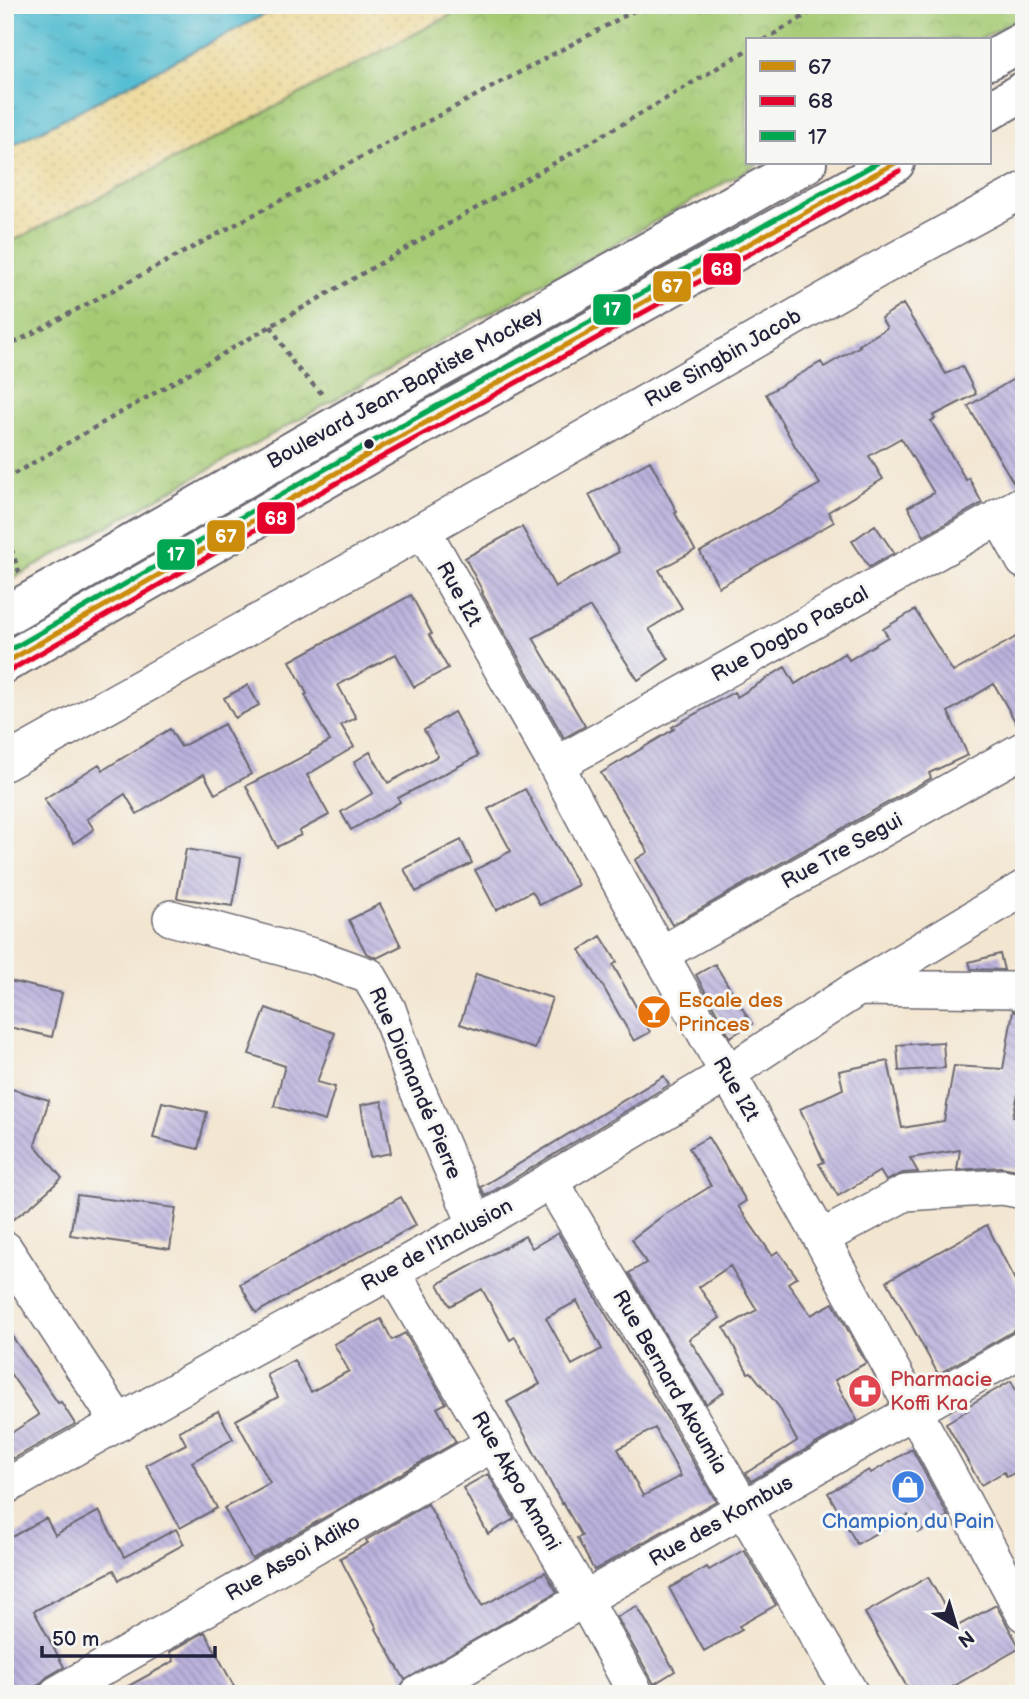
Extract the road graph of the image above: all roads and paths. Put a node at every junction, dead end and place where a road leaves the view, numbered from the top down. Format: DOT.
graph roads {
  1 [pos="646,5"];
  2 [pos="822,5"];
  3 [pos="767,38"];
  4 [pos="1024,41"];
  5 [pos="746,51"];
  6 [pos="990,59"];
  7 [pos="1024,91"];
  8 [pos="990,110"];
  9 [pos="805,164"];
  10 [pos="893,164"];
  11 [pos="1024,190"];
  12 [pos="271,326"];
  13 [pos="5,348"];
  14 [pos="350,418"];
  15 [pos="5,479"];
  16 [pos="1011,510"];
  17 [pos="5,530"];
  18 [pos="423,530"];
  19 [pos="1024,561"];
  20 [pos="20,608"];
  21 [pos="5,663"];
  22 [pos="1024,749"];
  23 [pos="5,763"];
  24 [pos="556,765"];
  25 [pos="1024,888"];
  26 [pos="172,918"];
  27 [pos="661,954"];
  28 [pos="858,988"];
  29 [pos="1024,994"];
  30 [pos="727,1074"];
  31 [pos="550,1180"];
  32 [pos="1024,1191"];
  33 [pos="476,1224"];
  34 [pos="821,1238"];
  35 [pos="5,1249"];
  36 [pos="392,1271"];
  37 [pos="1024,1348"];
  38 [pos="914,1410"];
  39 [pos="119,1423"];
  40 [pos="494,1443"];
  41 [pos="5,1487"];
  42 [pos="743,1508"];
  43 [pos="584,1598"];
  44 [pos="1024,1614"];
  45 [pos="57,1694"];
  46 [pos="419,1694"];
  47 [pos="636,1694"];
  48 [pos="851,1694"];
  1 -- 13 [label="path"];
  2 -- 3 [label="path"];
  4 -- 6 [label="highway"];
  5 -- 12 [label="path"];
  7 -- 8 [label="highway"];
  9 -- 14 [label="highway, Boulevard Jean-Baptiste Mockey"];
  10 -- 21 [label="highway, Boulevard Jean-Baptiste Mockey"];
  11 -- 18 [label="street, Rue Singbin Jacob"];
  12 -- 14 [label="path"];
  12 -- 15 [label="path"];
  14 -- 20 [label="highway, Boulevard Jean-Baptiste Mockey"];
  16 -- 19 [label="street"];
  16 -- 24 [label="street, Rue Dogbo Pascal"];
  17 -- 20 [label="path"];
  18 -- 23 [label="street, Rue Singbin Jacob"];
  18 -- 24 [label="street, Rue I2t"];
  22 -- 27 [label="street, Rue Tre Segui"];
  24 -- 27 [label="street, Rue I2t"];
  25 -- 28 [label="street, Rue de l'Inclusion"];
  26 -- 33 [label="street, Rue Diomandé Pierre"];
  27 -- 30 [label="street, Rue I2t"];
  28 -- 29 [label="street"];
  28 -- 30 [label="street, Rue de l'Inclusion"];
  30 -- 31 [label="street, Rue de l'Inclusion"];
  30 -- 34 [label="street, Rue I2t"];
  31 -- 33 [label="street, Rue de l'Inclusion"];
  31 -- 42 [label="street, Rue Bernard Akoumia"];
  32 -- 34 [label="street"];
  33 -- 36 [label="street, Rue de l'Inclusion"];
  34 -- 38 [label="street, Rue I2t"];
  35 -- 39 [label="street"];
  36 -- 39 [label="street, Rue de l'Inclusion"];
  36 -- 40 [label="street, Rue Akpo Amani"];
  37 -- 38 [label="street, Rue des Kombus"];
  38 -- 42 [label="street, Rue des Kombus"];
  38 -- 44 [label="street, Rue I2t"];
  39 -- 41 [label="street, Rue de l'Inclusion"];
  40 -- 43 [label="street, Rue Akpo Amani"];
  40 -- 45 [label="street, Rue Assoi Adiko"];
  42 -- 43 [label="street, Rue des Kombus"];
  42 -- 48 [label="street, Rue Bernard Akoumia"];
  43 -- 46 [label="street, Rue des Kombus"];
  43 -- 47 [label="street, Rue Akpo Amani"];
}
